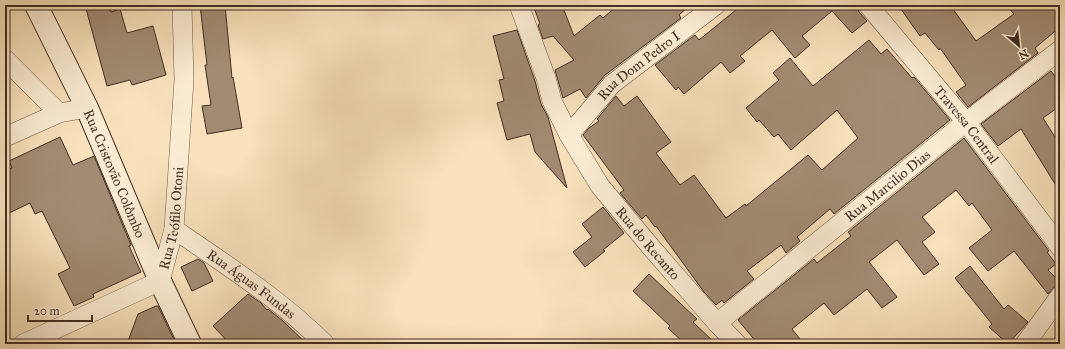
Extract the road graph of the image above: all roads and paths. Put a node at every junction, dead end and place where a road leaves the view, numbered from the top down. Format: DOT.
graph roads {
  1 [pos="36,5"];
  2 [pos="182,5"];
  3 [pos="519,5"];
  4 [pos="716,5"];
  5 [pos="868,5"];
  6 [pos="1060,50"];
  7 [pos="5,59"];
  8 [pos="87,108"];
  9 [pos="59,113"];
  10 [pos="966,122"];
  11 [pos="569,135"];
  12 [pos="5,137"];
  13 [pos="174,229"];
  14 [pos="1060,247"];
  15 [pos="160,281"];
  16 [pos="1060,296"];
  17 [pos="717,323"];
  18 [pos="23,344"];
  19 [pos="190,344"];
  20 [pos="325,344"];
  21 [pos="737,344"];
  22 [pos="1025,344"];
  1 -- 8 [label="street, Rua Cristovão Colômbo"];
  2 -- 13 [label="street, Rua Teófilo Otoni"];
  3 -- 11 [label="street, Rua do Recanto"];
  4 -- 11 [label="street, Rua Dom Pedro I"];
  5 -- 10 [label="street, Travessa Central"];
  6 -- 10 [label="street, Rua Marcilio Dias"];
  7 -- 9 [label="street"];
  8 -- 9 [label="street"];
  8 -- 15 [label="street, Rua Cristovão Colômbo"];
  9 -- 12 [label="street"];
  10 -- 14 [label="street, Travessa Central"];
  10 -- 17 [label="street, Rua Marcilio Dias"];
  11 -- 17 [label="street, Rua do Recanto"];
  13 -- 15 [label="street, Rua Teófilo Otoni"];
  13 -- 20 [label="street, Rua Águas Fundas"];
  15 -- 18 [label="street, Rua Teófilo Otoni"];
  15 -- 19 [label="street, Rua Cristovão Colômbo"];
  16 -- 22 [label="street"];
  17 -- 21 [label="street, Rua do Recanto"];
}
